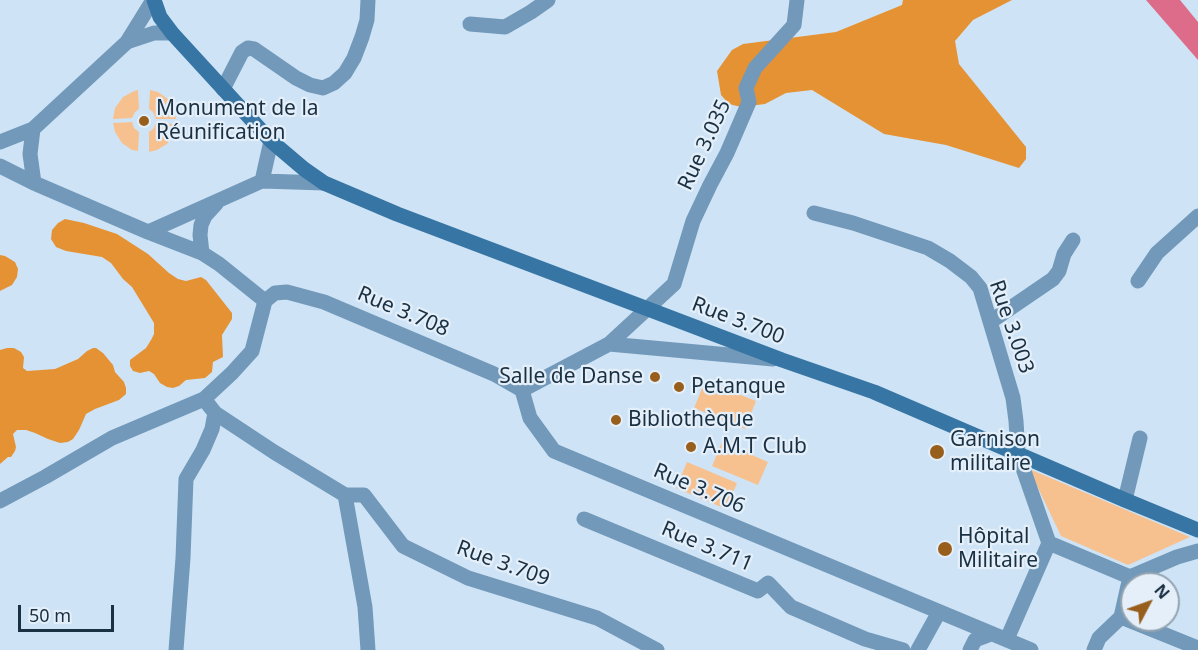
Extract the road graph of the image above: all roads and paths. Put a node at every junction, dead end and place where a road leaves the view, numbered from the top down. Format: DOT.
graph roads {
  1 [pos="153,0"];
  2 [pos="368,0"];
  3 [pos="548,0"];
  4 [pos="797,0"];
  5 [pos="470,24"];
  6 [pos="172,33"];
  7 [pos="127,42"];
  8 [pos="223,89"];
  9 [pos="33,129"];
  10 [pos="271,141"];
  11 [pos="0,142"];
  12 [pos="0,166"];
  13 [pos="262,181"];
  14 [pos="34,183"];
  15 [pos="324,183"];
  16 [pos="218,201"];
  17 [pos="814,213"];
  18 [pos="1198,216"];
  19 [pos="148,232"];
  20 [pos="1073,240"];
  21 [pos="202,253"];
  22 [pos="1138,280"];
  23 [pos="265,301"];
  24 [pos="648,309"];
  25 [pos="990,322"];
  26 [pos="609,344"];
  27 [pos="782,360"];
  28 [pos="522,390"];
  29 [pos="204,399"];
  30 [pos="215,413"];
  31 [pos="1140,438"];
  32 [pos="1018,454"];
  33 [pos="345,495"];
  34 [pos="0,501"];
  35 [pos="1125,501"];
  36 [pos="584,519"];
  37 [pos="1198,530"];
  38 [pos="1049,543"];
  39 [pos="1198,551"];
  40 [pos="1142,572"];
  41 [pos="1120,573"];
  42 [pos="939,612"];
  43 [pos="1120,618"];
  44 [pos="1158,632"];
  45 [pos="991,634"];
  46 [pos="1007,639"];
  47 [pos="1198,648"];
  48 [pos="176,650"];
  49 [pos="368,650"];
  50 [pos="657,650"];
  51 [pos="903,650"];
  52 [pos="918,650"];
  53 [pos="970,650"];
  54 [pos="1031,650"];
  55 [pos="1094,650"];
  1 -- 6 [label="main road"];
  1 -- 7 [label="street"];
  2 -- 8 [label="street"];
  3 -- 5 [label="street"];
  4 -- 24 [label="street, Rue 3.035"];
  6 -- 7 [label="street"];
  6 -- 8 [label="main road"];
  7 -- 9 [label="street"];
  8 -- 10 [label="main road"];
  9 -- 11 [label="street"];
  9 -- 14 [label="street"];
  10 -- 13 [label="street"];
  10 -- 15 [label="main road, Rue 3.700"];
  12 -- 14 [label="street"];
  13 -- 15 [label="street"];
  13 -- 16 [label="street"];
  14 -- 19 [label="street"];
  15 -- 24 [label="main road, Rue 3.700"];
  16 -- 19 [label="street"];
  16 -- 21 [label="street"];
  17 -- 25 [label="street, Rue 3.003"];
  18 -- 22 [label="street"];
  19 -- 21 [label="street"];
  20 -- 25 [label="street"];
  21 -- 23 [label="street"];
  23 -- 28 [label="street, Rue 3.708"];
  23 -- 29 [label="street"];
  24 -- 26 [label="street"];
  24 -- 27 [label="main road, Rue 3.700"];
  25 -- 32 [label="street, Rue 3.003"];
  26 -- 27 [label="street"];
  26 -- 28 [label="street"];
  27 -- 32 [label="main road, Rue 3.700"];
  28 -- 42 [label="street, Rue 3.706"];
  29 -- 30 [label="street, Rue 3.709"];
  29 -- 34 [label="street"];
  30 -- 33 [label="street, Rue 3.709"];
  30 -- 48 [label="street"];
  31 -- 35 [label="street"];
  32 -- 35 [label="main road, Rue 3.700"];
  32 -- 38 [label="street, Rue 3.003"];
  33 -- 49 [label="street"];
  33 -- 50 [label="street, Rue 3.709"];
  35 -- 37 [label="main road, Rue 3.700"];
  36 -- 51 [label="street, Rue 3.711"];
  38 -- 41 [label="street"];
  38 -- 46 [label="street"];
  39 -- 40 [label="street"];
  42 -- 45 [label="street, Rue 3.706"];
  42 -- 52 [label="street"];
  43 -- 55 [label="street"];
  44 -- 47 [label="street"];
  45 -- 46 [label="street, Rue 3.706"];
  45 -- 53 [label="street"];
  46 -- 54 [label="street, Rue 3.706"];
}
